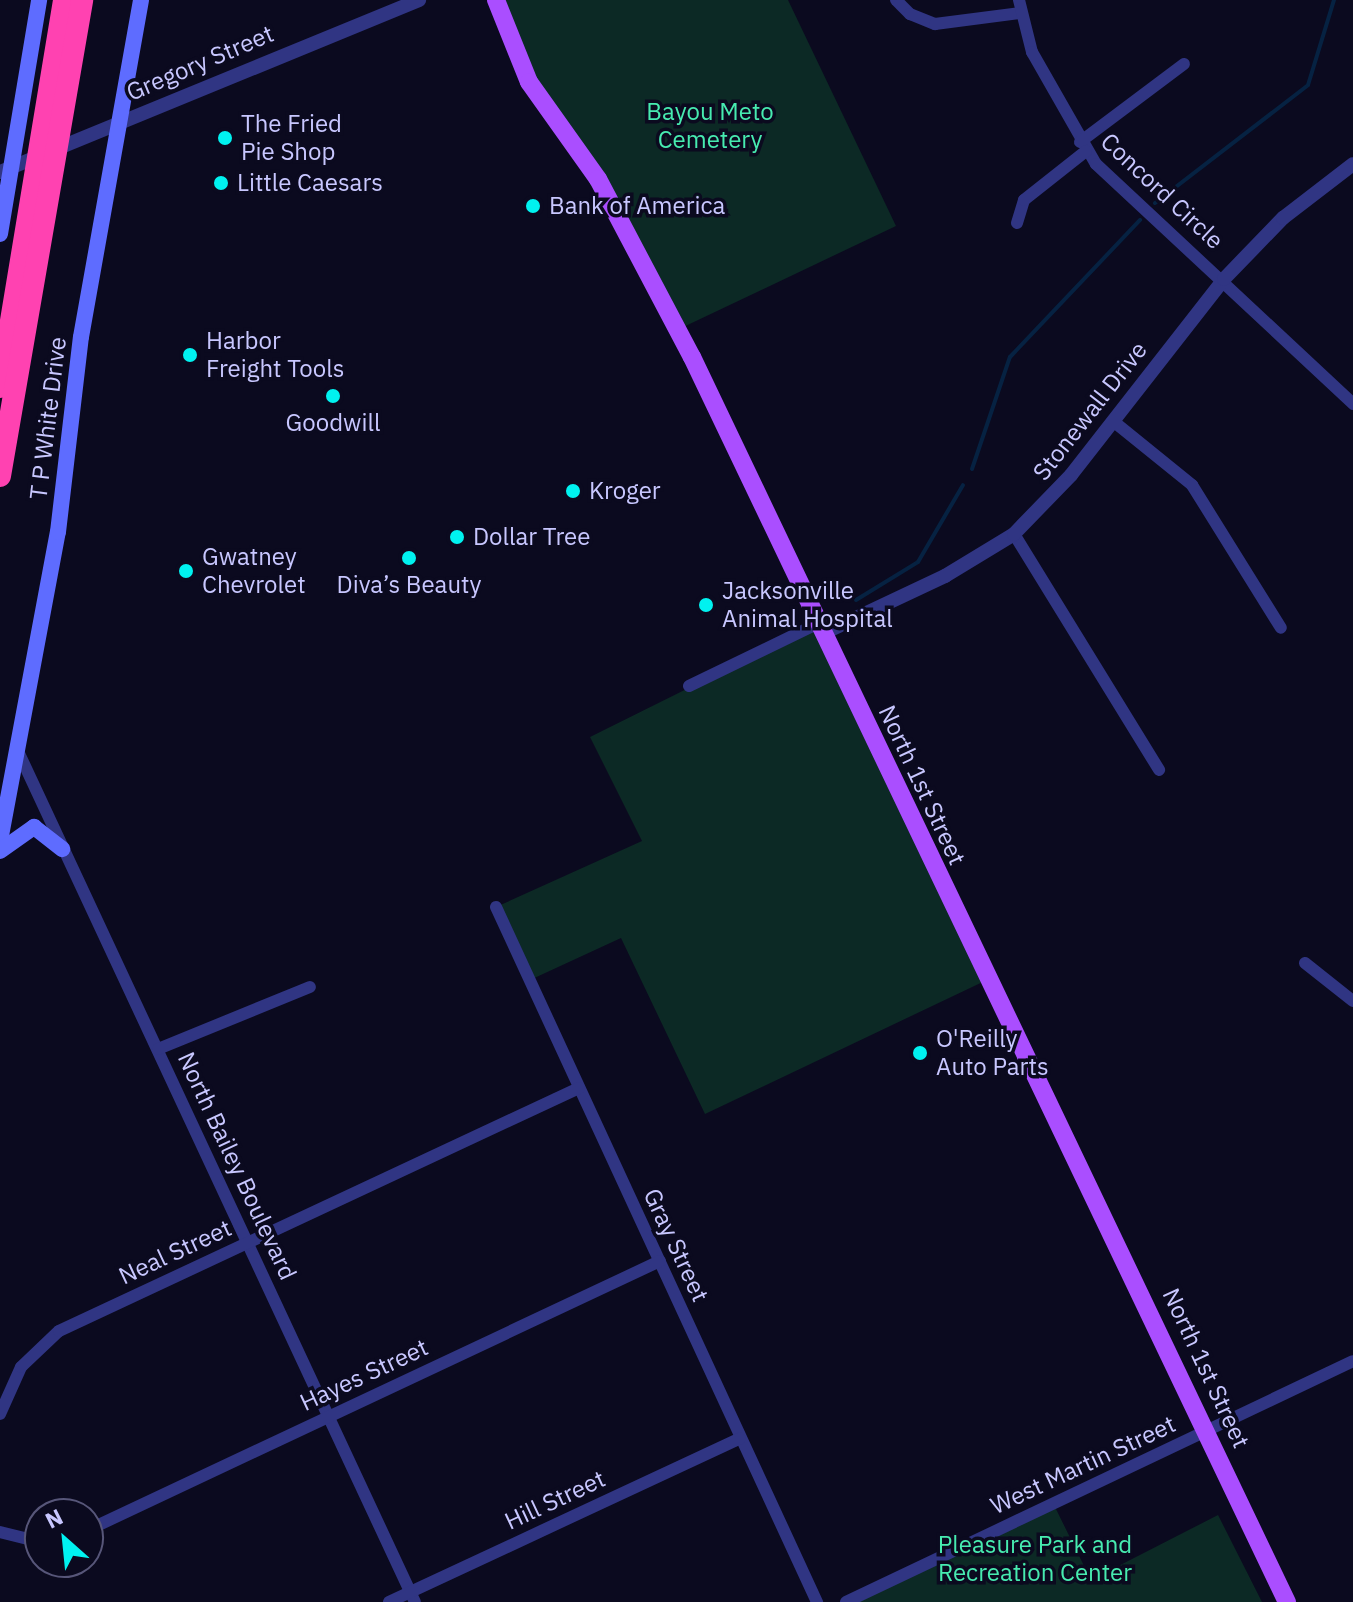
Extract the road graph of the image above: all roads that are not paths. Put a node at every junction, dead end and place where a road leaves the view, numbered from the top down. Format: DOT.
graph roads {
  1 [pos="39,0"];
  2 [pos="64,0"];
  3 [pos="82,0"];
  4 [pos="141,0"];
  5 [pos="419,0"];
  6 [pos="496,0"];
  7 [pos="896,0"];
  8 [pos="1020,7"];
  9 [pos="1184,64"];
  10 [pos="1083,147"];
  11 [pos="1353,164"];
  12 [pos="0,172"];
  13 [pos="1017,223"];
  14 [pos="0,234"];
  15 [pos="1224,279"];
  16 [pos="0,387"];
  17 [pos="1352,400"];
  18 [pos="1113,421"];
  19 [pos="0,476"];
  20 [pos="1014,534"];
  21 [pos="821,628"];
  22 [pos="1281,628"];
  23 [pos="689,686"];
  24 [pos="17,749"];
  25 [pos="1159,770"];
  26 [pos="0,841"];
  27 [pos="62,849"];
  28 [pos="0,851"];
  29 [pos="496,907"];
  30 [pos="1305,963"];
  31 [pos="310,987"];
  32 [pos="1353,1001"];
  33 [pos="158,1049"];
  34 [pos="579,1088"];
  35 [pos="249,1241"];
  36 [pos="660,1261"];
  37 [pos="1353,1361"];
  38 [pos="0,1414"];
  39 [pos="329,1416"];
  40 [pos="1209,1430"];
  41 [pos="740,1438"];
  42 [pos="104,1522"];
  43 [pos="0,1532"];
  44 [pos="24,1538"];
  45 [pos="413,1597"];
  46 [pos="389,1602"];
  47 [pos="817,1602"];
  48 [pos="846,1602"];
  49 [pos="1287,1602"];
  1 -- 14 [label="main road"];
  2 -- 16 [label="highway"];
  3 -- 19 [label="highway"];
  4 -- 24 [label="main road, T P White Drive"];
  5 -- 12 [label="street, Gregory Street"];
  6 -- 21 [label="main road, North 1st Street"];
  7 -- 8 [label="street"];
  8 -- 10 [label="street, Concord Circle"];
  9 -- 10 [label="street"];
  10 -- 13 [label="street"];
  10 -- 15 [label="street, Concord Circle"];
  11 -- 15 [label="street, Stonewall Drive"];
  15 -- 17 [label="street, Concord Circle"];
  15 -- 18 [label="street, Stonewall Drive"];
  18 -- 20 [label="street, Stonewall Drive"];
  18 -- 22 [label="street"];
  20 -- 21 [label="street, Stonewall Drive"];
  20 -- 25 [label="street"];
  21 -- 23 [label="street"];
  21 -- 40 [label="main road, North 1st Street"];
  24 -- 26 [label="main road, T P White Drive"];
  24 -- 27 [label="street, North Bailey Boulevard"];
  27 -- 28 [label="main road"];
  27 -- 33 [label="street, North Bailey Boulevard"];
  29 -- 34 [label="street, Gray Street"];
  30 -- 32 [label="street"];
  31 -- 33 [label="street"];
  33 -- 35 [label="street, North Bailey Boulevard"];
  34 -- 35 [label="street, Neal Street"];
  34 -- 36 [label="street, Gray Street"];
  35 -- 38 [label="street, Neal Street"];
  35 -- 39 [label="street, North Bailey Boulevard"];
  36 -- 39 [label="street, Hayes Street"];
  36 -- 41 [label="street, Gray Street"];
  37 -- 40 [label="street, West Martin Street"];
  39 -- 42 [label="street, Hayes Street"];
  39 -- 45 [label="street, North Bailey Boulevard"];
  40 -- 48 [label="street, West Martin Street"];
  40 -- 49 [label="main road, North 1st Street"];
  41 -- 45 [label="street, Hill Street"];
  41 -- 47 [label="street, Gray Street"];
  43 -- 44 [label="street"];
  45 -- 46 [label="street, Hill Street"];
}
